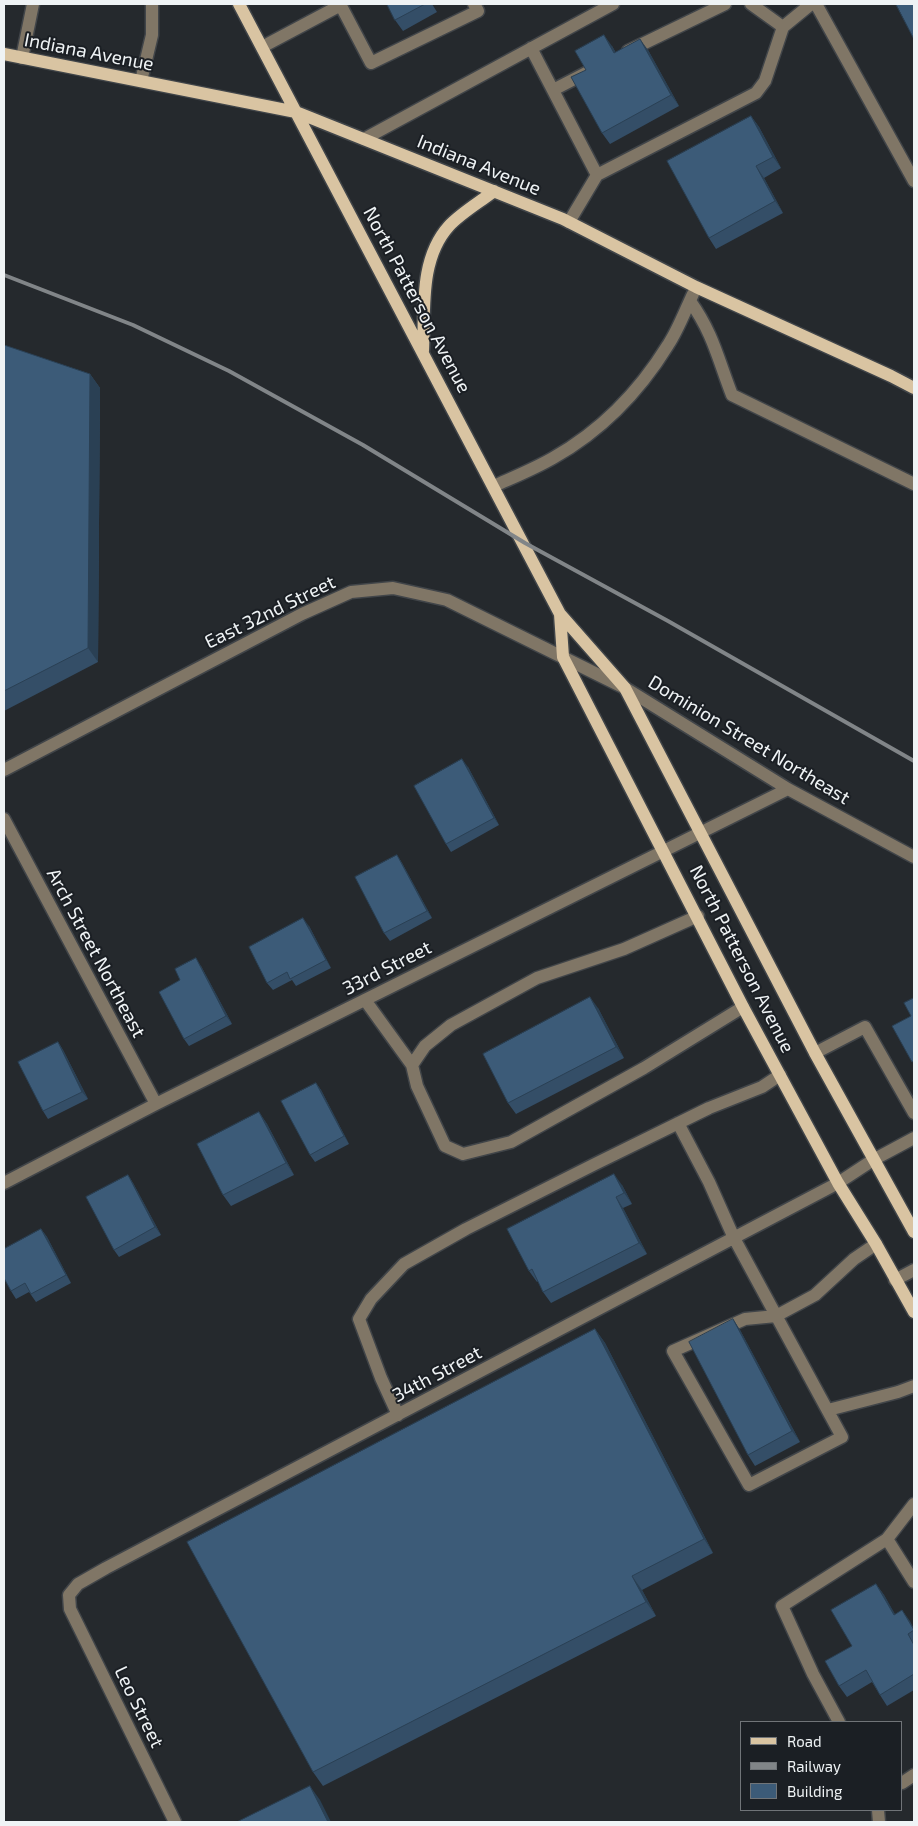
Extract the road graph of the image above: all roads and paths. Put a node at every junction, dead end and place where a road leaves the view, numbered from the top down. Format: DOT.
graph roads {
  1 [pos="33,4"];
  2 [pos="152,4"];
  3 [pos="240,4"];
  4 [pos="474,4"];
  5 [pos="613,4"];
  6 [pos="725,4"];
  7 [pos="751,4"];
  8 [pos="811,4"];
  9 [pos="816,4"];
  10 [pos="340,5"];
  11 [pos="783,27"];
  12 [pos="262,47"];
  13 [pos="532,48"];
  14 [pos="4,54"];
  15 [pos="618,57"];
  16 [pos="22,58"];
  17 [pos="596,68"];
  18 [pos="141,81"];
  19 [pos="553,90"];
  20 [pos="296,112"];
  21 [pos="364,139"];
  22 [pos="597,176"];
  23 [pos="914,180"];
  24 [pos="494,191"];
  25 [pos="570,222"];
  26 [pos="696,287"];
  27 [pos="690,301"];
  28 [pos="422,351"];
  29 [pos="914,388"];
  30 [pos="914,484"];
  31 [pos="494,486"];
  32 [pos="560,614"];
  33 [pos="563,657"];
  34 [pos="625,688"];
  35 [pos="4,770"];
  36 [pos="788,789"];
  37 [pos="4,819"];
  38 [pos="699,833"];
  39 [pos="665,851"];
  40 [pos="914,857"];
  41 [pos="698,916"];
  42 [pos="365,1000"];
  43 [pos="743,1007"];
  44 [pos="815,1053"];
  45 [pos="412,1065"];
  46 [pos="780,1075"];
  47 [pos="156,1104"];
  48 [pos="914,1113"];
  49 [pos="678,1123"];
  50 [pos="914,1138"];
  51 [pos="872,1160"];
  52 [pos="4,1183"];
  53 [pos="838,1183"];
  54 [pos="914,1232"];
  55 [pos="734,1238"];
  56 [pos="876,1244"];
  57 [pos="914,1270"];
  58 [pos="894,1280"];
  59 [pos="914,1312"];
  60 [pos="776,1316"];
  61 [pos="914,1386"];
  62 [pos="828,1410"];
  63 [pos="398,1416"];
  64 [pos="914,1504"];
  65 [pos="887,1539"];
  66 [pos="914,1582"];
  67 [pos="70,1609"];
  68 [pos="838,1721"];
  69 [pos="914,1775"];
  70 [pos="903,1782"];
  71 [pos="175,1822"];
  1 -- 16 [label="street"];
  2 -- 18 [label="street"];
  3 -- 12 [label="main road, North Patterson Avenue"];
  4 -- 10 [label="street"];
  5 -- 13 [label="street"];
  6 -- 15 [label="street"];
  7 -- 11 [label="street"];
  8 -- 11 [label="street"];
  9 -- 23 [label="street"];
  10 -- 12 [label="street"];
  11 -- 22 [label="street"];
  12 -- 20 [label="main road, North Patterson Avenue"];
  13 -- 19 [label="street"];
  13 -- 21 [label="street"];
  14 -- 16 [label="main road, Indiana Avenue"];
  16 -- 18 [label="main road, Indiana Avenue"];
  17 -- 19 [label="street"];
  18 -- 20 [label="main road, Indiana Avenue"];
  19 -- 22 [label="street"];
  20 -- 21 [label="main road, Indiana Avenue"];
  20 -- 28 [label="main road, North Patterson Avenue"];
  21 -- 24 [label="main road, Indiana Avenue"];
  22 -- 25 [label="street"];
  24 -- 25 [label="main road, Indiana Avenue"];
  24 -- 28 [label="main road"];
  25 -- 26 [label="main road, Indiana Avenue"];
  26 -- 27 [label="street"];
  26 -- 29 [label="main road, Indiana Avenue"];
  27 -- 30 [label="street"];
  27 -- 31 [label="street"];
  28 -- 31 [label="main road, North Patterson Avenue"];
  31 -- 32 [label="main road, North Patterson Avenue"];
  32 -- 33 [label="main road, North Patterson Avenue"];
  32 -- 34 [label="main road, North Patterson Avenue"];
  33 -- 34 [label="street, Dominion Street Northeast"];
  33 -- 35 [label="street, East 32nd Street"];
  33 -- 39 [label="main road, North Patterson Avenue"];
  34 -- 36 [label="street, Dominion Street Northeast"];
  34 -- 38 [label="main road, North Patterson Avenue"];
  36 -- 38 [label="street, 33rd Street"];
  36 -- 40 [label="street, Dominion Street Northeast"];
  37 -- 47 [label="street, Arch Street Northeast"];
  38 -- 39 [label="street, 33rd Street"];
  38 -- 44 [label="main road, North Patterson Avenue"];
  39 -- 41 [label="main road, North Patterson Avenue"];
  39 -- 42 [label="street, 33rd Street"];
  41 -- 43 [label="main road, North Patterson Avenue"];
  41 -- 45 [label="street"];
  42 -- 45 [label="street"];
  42 -- 47 [label="street, 33rd Street"];
  43 -- 45 [label="street"];
  43 -- 46 [label="main road, North Patterson Avenue"];
  44 -- 48 [label="street"];
  44 -- 51 [label="main road, North Patterson Avenue"];
  46 -- 49 [label="street"];
  46 -- 53 [label="main road, North Patterson Avenue"];
  47 -- 52 [label="street, 33rd Street"];
  49 -- 55 [label="street"];
  49 -- 63 [label="street"];
  50 -- 51 [label="street, 34th Street"];
  51 -- 53 [label="street, 34th Street"];
  51 -- 54 [label="main road, North Patterson Avenue"];
  53 -- 55 [label="street, 34th Street"];
  53 -- 56 [label="main road, North Patterson Avenue"];
  55 -- 60 [label="street"];
  55 -- 63 [label="street, 34th Street"];
  56 -- 58 [label="main road, North Patterson Avenue"];
  56 -- 60 [label="street"];
  57 -- 58 [label="street"];
  58 -- 59 [label="main road, North Patterson Avenue"];
  60 -- 62 [label="street"];
  60 -- 62 [label="street"];
  61 -- 62 [label="street"];
  63 -- 67 [label="street, 34th Street"];
  64 -- 65 [label="street"];
  65 -- 66 [label="street"];
  65 -- 68 [label="street"];
  67 -- 71 [label="street, Leo Street"];
  69 -- 70 [label="street"];
}
